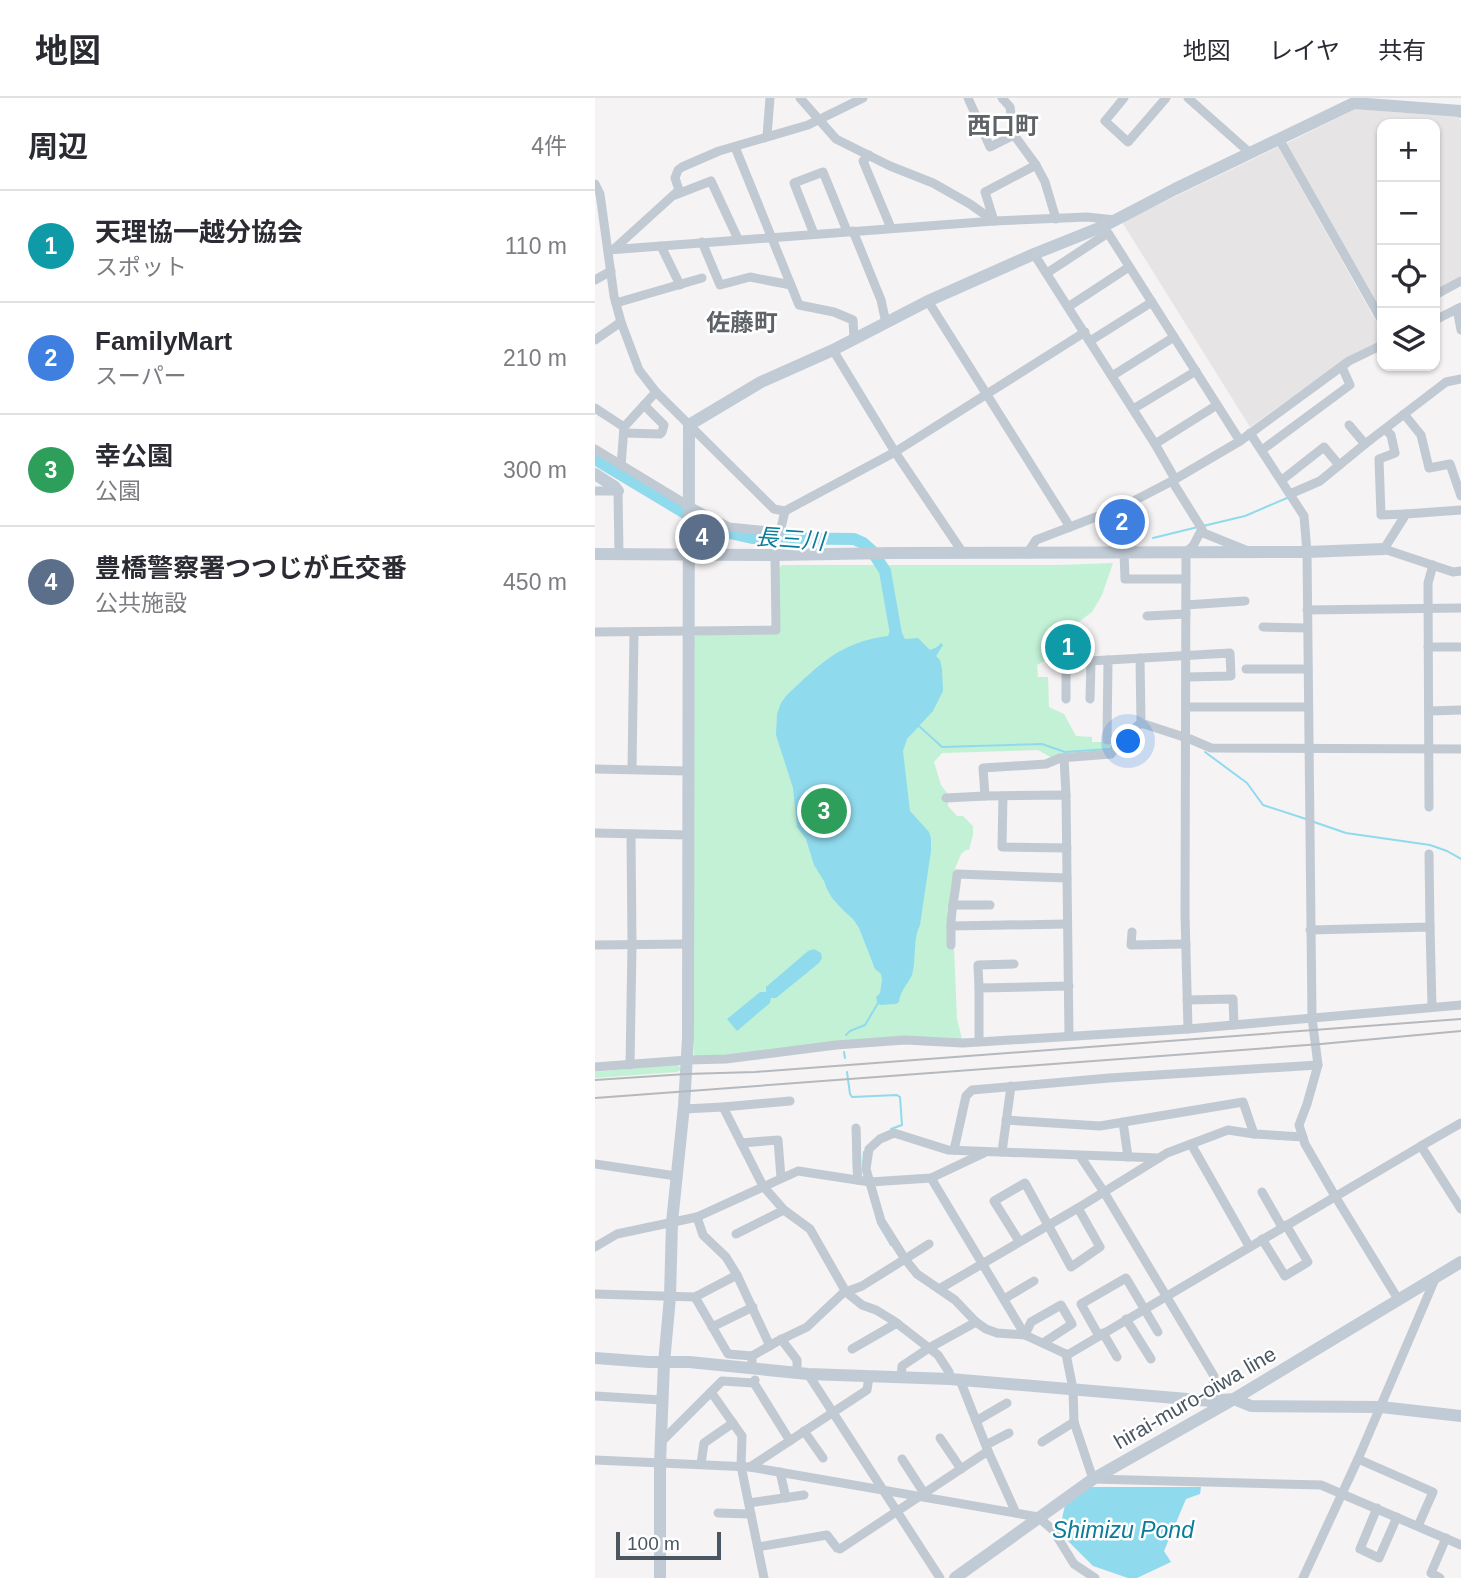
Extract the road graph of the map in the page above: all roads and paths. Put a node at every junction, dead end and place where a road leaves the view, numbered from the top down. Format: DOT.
graph roads {
  1 [pos="770,98"];
  2 [pos="800,98"];
  3 [pos="863,98"];
  4 [pos="968,98"];
  5 [pos="1002,98"];
  6 [pos="1124,98"];
  7 [pos="1166,98"];
  8 [pos="1188,98"];
  9 [pos="1393,102"];
  10 [pos="1461,109"];
  11 [pos="819,120"];
  12 [pos="1014,135"];
  13 [pos="767,136"];
  14 [pos="1279,139"];
  15 [pos="735,148"];
  16 [pos="1250,153"];
  17 [pos="869,155"];
  18 [pos="1037,165"];
  19 [pos="596,188"];
  20 [pos="674,195"];
  21 [pos="1056,219"];
  22 [pos="994,220"];
  23 [pos="1117,220"];
  24 [pos="891,228"];
  25 [pos="850,231"];
  26 [pos="814,234"];
  27 [pos="771,237"];
  28 [pos="738,239"];
  29 [pos="702,242"];
  30 [pos="661,246"];
  31 [pos="611,250"];
  32 [pos="1034,254"];
  33 [pos="1129,267"];
  34 [pos="611,271"];
  35 [pos="1047,273"];
  36 [pos="702,278"];
  37 [pos="595,280"];
  38 [pos="1461,281"];
  39 [pos="680,285"];
  40 [pos="791,285"];
  41 [pos="1440,292"];
  42 [pos="928,301"];
  43 [pos="1152,302"];
  44 [pos="616,303"];
  45 [pos="1068,307"];
  46 [pos="1459,308"];
  47 [pos="1377,312"];
  48 [pos="1440,318"];
  49 [pos="621,322"];
  50 [pos="886,323"];
  51 [pos="1461,330"];
  52 [pos="1087,337"];
  53 [pos="1174,337"];
  54 [pos="854,339"];
  55 [pos="595,340"];
  56 [pos="1377,347"];
  57 [pos="834,350"];
  58 [pos="1342,367"];
  59 [pos="1196,371"];
  60 [pos="1112,376"];
  61 [pos="1461,379"];
  62 [pos="656,392"];
  63 [pos="987,395"];
  64 [pos="644,405"];
  65 [pos="1217,405"];
  66 [pos="595,408"];
  67 [pos="1133,409"];
  68 [pos="1404,414"];
  69 [pos="689,425"];
  70 [pos="1349,425"];
  71 [pos="1385,429"];
  72 [pos="624,430"];
  73 [pos="1250,433"];
  74 [pos="1240,441"];
  75 [pos="1155,444"];
  76 [pos="1365,444"];
  77 [pos="595,449"];
  78 [pos="1262,450"];
  79 [pos="895,452"];
  80 [pos="621,466"];
  81 [pos="1339,466"];
  82 [pos="595,474"];
  83 [pos="1173,480"];
  84 [pos="1282,480"];
  85 [pos="595,491"];
  86 [pos="618,491"];
  87 [pos="1290,494"];
  88 [pos="1461,496"];
  89 [pos="689,506"];
  90 [pos="1461,510"];
  91 [pos="785,511"];
  92 [pos="1406,514"];
  93 [pos="1070,527"];
  94 [pos="1201,532"];
  95 [pos="1384,550"];
  96 [pos="963,552"];
  97 [pos="1124,552"];
  98 [pos="1186,552"];
  99 [pos="1250,552"];
  100 [pos="1307,552"];
  101 [pos="595,554"];
  102 [pos="619,554"];
  103 [pos="1027,554"];
  104 [pos="689,555"];
  105 [pos="775,555"];
  106 [pos="1433,565"];
  107 [pos="1461,571"];
  108 [pos="1186,579"];
  109 [pos="1245,601"];
  110 [pos="1428,608"];
  111 [pos="1461,608"];
  112 [pos="1186,609"];
  113 [pos="1307,610"];
  114 [pos="1147,616"];
  115 [pos="1263,627"];
  116 [pos="1307,628"];
  117 [pos="688,631"];
  118 [pos="595,632"];
  119 [pos="634,632"];
  120 [pos="1428,647"];
  121 [pos="1461,647"];
  122 [pos="1186,655"];
  123 [pos="1140,658"];
  124 [pos="1108,660"];
  125 [pos="1091,661"];
  126 [pos="1246,669"];
  127 [pos="1308,669"];
  128 [pos="1186,677"];
  129 [pos="1066,699"];
  130 [pos="1090,699"];
  131 [pos="1186,707"];
  132 [pos="1308,707"];
  133 [pos="1461,710"];
  134 [pos="1429,711"];
  135 [pos="1141,723"];
  136 [pos="1186,738"];
  137 [pos="1121,739"];
  138 [pos="1429,749"];
  139 [pos="1461,749"];
  140 [pos="1308,750"];
  141 [pos="1064,758"];
  142 [pos="595,769"];
  143 [pos="632,769"];
  144 [pos="688,771"];
  145 [pos="1066,795"];
  146 [pos="985,796"];
  147 [pos="1003,796"];
  148 [pos="946,798"];
  149 [pos="1429,807"];
  150 [pos="595,833"];
  151 [pos="631,834"];
  152 [pos="688,835"];
  153 [pos="1067,848"];
  154 [pos="1429,854"];
  155 [pos="1067,878"];
  156 [pos="953,905"];
  157 [pos="990,905"];
  158 [pos="1067,924"];
  159 [pos="951,926"];
  160 [pos="1430,927"];
  161 [pos="1310,930"];
  162 [pos="1132,932"];
  163 [pos="687,944"];
  164 [pos="1186,944"];
  165 [pos="595,945"];
  166 [pos="632,945"];
  167 [pos="951,945"];
  168 [pos="1014,964"];
  169 [pos="1069,986"];
  170 [pos="979,988"];
  171 [pos="1187,1000"];
  172 [pos="1461,1005"];
  173 [pos="1432,1007"];
  174 [pos="1312,1018"];
  175 [pos="1234,1025"];
  176 [pos="1188,1029"];
  177 [pos="1069,1036"];
  178 [pos="979,1041"];
  179 [pos="687,1060"];
  180 [pos="630,1065"];
  181 [pos="1318,1065"];
  182 [pos="595,1067"];
  183 [pos="1011,1086"];
  184 [pos="790,1101"];
  185 [pos="723,1107"];
  186 [pos="684,1109"];
  187 [pos="1006,1120"];
  188 [pos="1123,1122"];
  189 [pos="1461,1123"];
  190 [pos="856,1128"];
  191 [pos="1254,1134"];
  192 [pos="1303,1137"];
  193 [pos="741,1143"];
  194 [pos="1191,1144"];
  195 [pos="1422,1146"];
  196 [pos="954,1150"];
  197 [pos="986,1152"];
  198 [pos="1002,1152"];
  199 [pos="1080,1156"];
  200 [pos="1128,1157"];
  201 [pos="1159,1158"];
  202 [pos="595,1164"];
  203 [pos="676,1176"];
  204 [pos="781,1178"];
  205 [pos="931,1178"];
  206 [pos="865,1181"];
  207 [pos="763,1186"];
  208 [pos="1104,1192"];
  209 [pos="1262,1192"];
  210 [pos="1335,1196"];
  211 [pos="1078,1208"];
  212 [pos="1461,1209"];
  213 [pos="784,1210"];
  214 [pos="697,1217"];
  215 [pos="672,1222"];
  216 [pos="1047,1225"];
  217 [pos="1284,1226"];
  218 [pos="736,1234"];
  219 [pos="1262,1239"];
  220 [pos="1019,1241"];
  221 [pos="929,1244"];
  222 [pos="595,1247"];
  223 [pos="1249,1247"];
  224 [pos="905,1259"];
  225 [pos="1461,1262"];
  226 [pos="983,1263"];
  227 [pos="737,1275"];
  228 [pos="1436,1278"];
  229 [pos="1034,1282"];
  230 [pos="939,1289"];
  231 [pos="846,1292"];
  232 [pos="595,1294"];
  233 [pos="1165,1296"];
  234 [pos="670,1297"];
  235 [pos="695,1297"];
  236 [pos="1004,1299"];
  237 [pos="1398,1299"];
  238 [pos="753,1307"];
  239 [pos="1144,1309"];
  240 [pos="1126,1319"];
  241 [pos="976,1322"];
  242 [pos="897,1323"];
  243 [pos="712,1327"];
  244 [pos="1158,1332"];
  245 [pos="1025,1335"];
  246 [pos="1101,1335"];
  247 [pos="781,1339"];
  248 [pos="1043,1343"];
  249 [pos="770,1346"];
  250 [pos="929,1348"];
  251 [pos="852,1349"];
  252 [pos="1066,1354"];
  253 [pos="1117,1357"];
  254 [pos="595,1358"];
  255 [pos="1151,1359"];
  256 [pos="664,1363"];
  257 [pos="754,1365"];
  258 [pos="803,1373"];
  259 [pos="869,1377"];
  260 [pos="901,1378"];
  261 [pos="955,1380"];
  262 [pos="754,1383"];
  263 [pos="1073,1390"];
  264 [pos="712,1392"];
  265 [pos="595,1396"];
  266 [pos="1234,1399"];
  267 [pos="662,1400"];
  268 [pos="1211,1401"];
  269 [pos="1007,1403"];
  270 [pos="1381,1408"];
  271 [pos="832,1413"];
  272 [pos="1461,1416"];
  273 [pos="976,1421"];
  274 [pos="1074,1422"];
  275 [pos="733,1423"];
  276 [pos="804,1431"];
  277 [pos="1009,1433"];
  278 [pos="940,1438"];
  279 [pos="790,1441"];
  280 [pos="661,1442"];
  281 [pos="1042,1442"];
  282 [pos="987,1448"];
  283 [pos="823,1458"];
  284 [pos="902,1459"];
  285 [pos="1358,1459"];
  286 [pos="595,1460"];
  287 [pos="660,1463"];
  288 [pos="701,1464"];
  289 [pos="746,1466"];
  290 [pos="961,1469"];
  291 [pos="780,1472"];
  292 [pos="1093,1479"];
  293 [pos="882,1490"];
  294 [pos="1342,1493"];
  295 [pos="804,1495"];
  296 [pos="922,1495"];
  297 [pos="786,1498"];
  298 [pos="749,1503"];
  299 [pos="1377,1508"];
  300 [pos="896,1511"];
  301 [pos="718,1513"];
  302 [pos="1016,1513"];
  303 [pos="751,1514"];
  304 [pos="1038,1517"];
  305 [pos="1397,1517"];
  306 [pos="1418,1525"];
  307 [pos="1446,1538"];
  308 [pos="1461,1545"];
  309 [pos="758,1547"];
  310 [pos="1092,1577"];
  311 [pos="660,1578"];
  312 [pos="764,1578"];
  313 [pos="940,1578"];
  314 [pos="955,1578"];
  315 [pos="1303,1578"];
  316 [pos="1440,1578"];
  1 -- 13 [label="street"];
  2 -- 11 [label="street"];
  3 -- 11 [label="street"];
  4 -- 12 [label="street"];
  5 -- 12 [label="street"];
  6 -- 7 [label="street"];
  8 -- 16 [label="street"];
  9 -- 10 [label="street"];
  9 -- 14 [label="street"];
  11 -- 13 [label="street"];
  11 -- 17 [label="street"];
  12 -- 18 [label="street"];
  13 -- 15 [label="street"];
  14 -- 16 [label="street"];
  14 -- 47 [label="street"];
  15 -- 20 [label="street"];
  15 -- 27 [label="street"];
  16 -- 23 [label="street"];
  17 -- 22 [label="street"];
  17 -- 24 [label="street"];
  18 -- 21 [label="street"];
  18 -- 22 [label="street"];
  19 -- 31 [label="street"];
  20 -- 28 [label="street"];
  20 -- 31 [label="street"];
  21 -- 22 [label="street"];
  21 -- 23 [label="street"];
  22 -- 24 [label="street"];
  23 -- 32 [label="street"];
  24 -- 25 [label="street"];
  25 -- 26 [label="street"];
  25 -- 26 [label="street"];
  25 -- 50 [label="street"];
  26 -- 27 [label="street"];
  27 -- 28 [label="street"];
  27 -- 40 [label="street"];
  28 -- 29 [label="street"];
  29 -- 30 [label="street"];
  29 -- 40 [label="street"];
  30 -- 31 [label="street"];
  30 -- 39 [label="street"];
  31 -- 34 [label="street"];
  32 -- 35 [label="street"];
  32 -- 42 [label="street"];
  33 -- 35 [label="street"];
  33 -- 43 [label="street"];
  33 -- 45 [label="street"];
  34 -- 37 [label="street"];
  34 -- 44 [label="street"];
  35 -- 45 [label="street"];
  36 -- 39 [label="street"];
  38 -- 41 [label="street"];
  39 -- 44 [label="street"];
  40 -- 54 [label="street"];
  42 -- 50 [label="street"];
  42 -- 63 [label="street"];
  43 -- 52 [label="street"];
  43 -- 53 [label="street"];
  44 -- 49 [label="street"];
  45 -- 52 [label="street"];
  46 -- 48 [label="street"];
  46 -- 51 [label="street"];
  49 -- 55 [label="street"];
  49 -- 62 [label="street"];
  50 -- 54 [label="street"];
  52 -- 60 [label="street"];
  52 -- 63 [label="street"];
  53 -- 59 [label="street"];
  53 -- 60 [label="street"];
  54 -- 57 [label="street"];
  56 -- 58 [label="street"];
  57 -- 69 [label="street"];
  57 -- 79 [label="street"];
  58 -- 73 [label="street"];
  58 -- 78 [label="street"];
  59 -- 65 [label="street"];
  59 -- 67 [label="street"];
  60 -- 67 [label="street"];
  61 -- 68 [label="street"];
  62 -- 64 [label="street"];
  62 -- 69 [label="street"];
  63 -- 79 [label="street"];
  63 -- 93 [label="street"];
  64 -- 72 [label="street"];
  64 -- 72 [label="street"];
  65 -- 74 [label="street"];
  65 -- 75 [label="street"];
  66 -- 72 [label="street"];
  67 -- 75 [label="street"];
  68 -- 71 [label="street"];
  68 -- 88 [label="street"];
  69 -- 89 [label="street"];
  69 -- 91 [label="street"];
  70 -- 76 [label="street"];
  71 -- 76 [label="street"];
  71 -- 92 [label="street"];
  72 -- 80 [label="street"];
  73 -- 74 [label="street"];
  73 -- 78 [label="street"];
  74 -- 83 [label="street"];
  75 -- 83 [label="street"];
  76 -- 81 [label="street"];
  77 -- 80 [label="street"];
  78 -- 84 [label="street"];
  79 -- 91 [label="street"];
  79 -- 96 [label="street"];
  80 -- 89 [label="street"];
  81 -- 84 [label="street"];
  81 -- 87 [label="street"];
  82 -- 86 [label="street"];
  83 -- 93 [label="street"];
  83 -- 94 [label="street"];
  84 -- 87 [label="street"];
  85 -- 86 [label="street"];
  86 -- 102 [label="street"];
  87 -- 100 [label="street"];
  89 -- 91 [label="street"];
  89 -- 104 [label="street"];
  90 -- 92 [label="street"];
  92 -- 95 [label="street"];
  93 -- 103 [label="street"];
  94 -- 98 [label="street"];
  94 -- 99 [label="street"];
  95 -- 100 [label="street"];
  95 -- 106 [label="street"];
  96 -- 103 [label="street"];
  96 -- 105 [label="street"];
  97 -- 98 [label="street"];
  97 -- 103 [label="street"];
  97 -- 108 [label="street"];
  98 -- 99 [label="street"];
  98 -- 108 [label="street"];
  99 -- 100 [label="street"];
  100 -- 113 [label="street"];
  101 -- 102 [label="street"];
  102 -- 104 [label="street"];
  104 -- 105 [label="street"];
  104 -- 117 [label="street"];
  105 -- 117 [label="street"];
  106 -- 107 [label="street"];
  106 -- 110 [label="street"];
  108 -- 112 [label="street"];
  109 -- 112 [label="street"];
  110 -- 111 [label="street"];
  110 -- 113 [label="street"];
  110 -- 120 [label="street"];
  112 -- 114 [label="street"];
  112 -- 122 [label="street"];
  113 -- 116 [label="street"];
  115 -- 116 [label="street"];
  116 -- 127 [label="street"];
  117 -- 119 [label="street"];
  117 -- 144 [label="street"];
  118 -- 119 [label="street"];
  119 -- 143 [label="street"];
  120 -- 121 [label="street"];
  120 -- 134 [label="street"];
  122 -- 123 [label="street"];
  122 -- 128 [label="street"];
  122 -- 128 [label="street"];
  123 -- 124 [label="street"];
  123 -- 135 [label="street"];
  124 -- 125 [label="street"];
  124 -- 137 [label="street"];
  125 -- 129 [label="street"];
  125 -- 130 [label="street"];
  126 -- 127 [label="street"];
  127 -- 132 [label="street"];
  128 -- 131 [label="street"];
  131 -- 132 [label="street"];
  131 -- 136 [label="street"];
  132 -- 140 [label="street"];
  133 -- 134 [label="street"];
  134 -- 138 [label="street"];
  135 -- 136 [label="street"];
  135 -- 137 [label="street"];
  136 -- 140 [label="street"];
  136 -- 164 [label="street"];
  137 -- 141 [label="street"];
  138 -- 139 [label="street"];
  138 -- 140 [label="street"];
  138 -- 149 [label="street"];
  140 -- 161 [label="street"];
  141 -- 145 [label="street"];
  141 -- 146 [label="street"];
  142 -- 143 [label="street"];
  143 -- 144 [label="street"];
  144 -- 152 [label="street"];
  145 -- 147 [label="street"];
  145 -- 153 [label="street"];
  146 -- 147 [label="street"];
  146 -- 148 [label="street"];
  147 -- 153 [label="street"];
  150 -- 151 [label="street"];
  151 -- 152 [label="street"];
  151 -- 166 [label="street"];
  152 -- 163 [label="street"];
  153 -- 155 [label="street"];
  154 -- 160 [label="street"];
  155 -- 156 [label="street"];
  155 -- 158 [label="street"];
  156 -- 157 [label="street"];
  156 -- 159 [label="street"];
  158 -- 159 [label="street"];
  158 -- 169 [label="street"];
  159 -- 167 [label="street"];
  160 -- 161 [label="street"];
  160 -- 173 [label="street"];
  161 -- 174 [label="street"];
  162 -- 164 [label="street"];
  163 -- 166 [label="street"];
  163 -- 179 [label="street"];
  164 -- 171 [label="street"];
  165 -- 166 [label="street"];
  166 -- 180 [label="street"];
  168 -- 170 [label="street"];
  169 -- 170 [label="street"];
  169 -- 177 [label="street"];
  170 -- 178 [label="street"];
  171 -- 175 [label="street"];
  171 -- 176 [label="street"];
  172 -- 173 [label="street"];
  173 -- 174 [label="street"];
  174 -- 175 [label="street"];
  174 -- 181 [label="street"];
  175 -- 176 [label="street"];
  176 -- 177 [label="street"];
  177 -- 178 [label="street"];
  178 -- 179 [label="street"];
  179 -- 180 [label="street"];
  179 -- 186 [label="street"];
  180 -- 182 [label="street"];
  181 -- 183 [label="street"];
  181 -- 192 [label="street"];
  183 -- 187 [label="street"];
  183 -- 196 [label="street"];
  184 -- 185 [label="street"];
  185 -- 186 [label="street"];
  185 -- 193 [label="street"];
  186 -- 203 [label="street"];
  187 -- 188 [label="street"];
  187 -- 198 [label="street"];
  188 -- 191 [label="street"];
  188 -- 200 [label="street"];
  189 -- 195 [label="street"];
  190 -- 206 [label="street"];
  191 -- 192 [label="street"];
  191 -- 194 [label="street"];
  192 -- 210 [label="street"];
  193 -- 204 [label="street"];
  193 -- 207 [label="street"];
  194 -- 201 [label="street"];
  194 -- 223 [label="street"];
  195 -- 210 [label="street"];
  195 -- 212 [label="street"];
  196 -- 197 [label="street"];
  196 -- 206 [label="street"];
  197 -- 198 [label="street"];
  197 -- 205 [label="street"];
  198 -- 199 [label="street"];
  199 -- 200 [label="street"];
  199 -- 208 [label="street"];
  200 -- 201 [label="street"];
  201 -- 208 [label="street"];
  202 -- 203 [label="street"];
  203 -- 215 [label="street"];
  204 -- 206 [label="street"];
  204 -- 207 [label="street"];
  205 -- 206 [label="street"];
  205 -- 226 [label="street"];
  206 -- 224 [label="street"];
  207 -- 213 [label="street"];
  207 -- 214 [label="street"];
  208 -- 211 [label="street"];
  208 -- 233 [label="street"];
  209 -- 217 [label="street"];
  210 -- 217 [label="street"];
  210 -- 237 [label="street"];
  211 -- 216 [label="street"];
  211 -- 216 [label="street"];
  213 -- 218 [label="street"];
  213 -- 231 [label="street"];
  214 -- 215 [label="street"];
  214 -- 227 [label="street"];
  215 -- 222 [label="street"];
  215 -- 234 [label="street"];
  216 -- 220 [label="street"];
  216 -- 220 [label="street"];
  217 -- 219 [label="street"];
  217 -- 219 [label="street"];
  219 -- 223 [label="street"];
  220 -- 226 [label="street"];
  221 -- 224 [label="street"];
  223 -- 233 [label="street"];
  224 -- 230 [label="street"];
  224 -- 231 [label="street"];
  225 -- 228 [label="street, hirai-muro-oiwa line"];
  226 -- 230 [label="street"];
  226 -- 236 [label="street"];
  227 -- 235 [label="street"];
  227 -- 238 [label="street"];
  228 -- 237 [label="street, hirai-muro-oiwa line"];
  228 -- 270 [label="street"];
  229 -- 236 [label="street"];
  230 -- 241 [label="street"];
  231 -- 242 [label="street"];
  231 -- 247 [label="street"];
  232 -- 234 [label="street"];
  233 -- 239 [label="street"];
  233 -- 268 [label="street"];
  234 -- 235 [label="street"];
  234 -- 256 [label="street"];
  235 -- 243 [label="street"];
  236 -- 245 [label="street"];
  237 -- 266 [label="street, hirai-muro-oiwa line"];
  238 -- 243 [label="street"];
  238 -- 249 [label="street"];
  239 -- 240 [label="street"];
  239 -- 244 [label="street"];
  239 -- 246 [label="street"];
  240 -- 246 [label="street"];
  240 -- 255 [label="street"];
  241 -- 245 [label="street"];
  241 -- 250 [label="street"];
  242 -- 250 [label="street"];
  242 -- 251 [label="street"];
  243 -- 257 [label="street"];
  245 -- 248 [label="street"];
  245 -- 248 [label="street"];
  246 -- 252 [label="street"];
  246 -- 253 [label="street"];
  247 -- 249 [label="street"];
  247 -- 258 [label="street"];
  248 -- 252 [label="street"];
  249 -- 257 [label="street"];
  250 -- 260 [label="street"];
  250 -- 261 [label="street"];
  252 -- 263 [label="street"];
  254 -- 256 [label="street"];
  256 -- 257 [label="street"];
  256 -- 267 [label="street"];
  257 -- 258 [label="street"];
  257 -- 262 [label="street"];
  258 -- 259 [label="street"];
  258 -- 271 [label="street"];
  259 -- 260 [label="street"];
  259 -- 271 [label="street"];
  260 -- 261 [label="street"];
  261 -- 263 [label="street"];
  261 -- 273 [label="street"];
  262 -- 264 [label="street"];
  262 -- 279 [label="street"];
  263 -- 268 [label="street"];
  263 -- 274 [label="street"];
  264 -- 275 [label="street"];
  264 -- 280 [label="street"];
  265 -- 267 [label="street"];
  266 -- 268 [label="street"];
  266 -- 270 [label="street"];
  266 -- 292 [label="street, hirai-muro-oiwa line"];
  267 -- 280 [label="street"];
  269 -- 273 [label="street"];
  270 -- 272 [label="street"];
  270 -- 285 [label="street"];
  271 -- 276 [label="street"];
  271 -- 293 [label="street"];
  273 -- 282 [label="street"];
  274 -- 281 [label="street"];
  274 -- 292 [label="street"];
  275 -- 288 [label="street"];
  275 -- 289 [label="street"];
  276 -- 279 [label="street"];
  276 -- 283 [label="street"];
  277 -- 282 [label="street"];
  278 -- 290 [label="street"];
  279 -- 289 [label="street"];
  280 -- 287 [label="street"];
  282 -- 290 [label="street"];
  282 -- 302 [label="street"];
  284 -- 296 [label="street"];
  285 -- 294 [label="street"];
  285 -- 306 [label="street"];
  286 -- 287 [label="street"];
  287 -- 288 [label="street"];
  287 -- 311 [label="street"];
  288 -- 289 [label="street"];
  289 -- 291 [label="street"];
  289 -- 298 [label="street"];
  290 -- 296 [label="street"];
  291 -- 293 [label="street"];
  291 -- 297 [label="street"];
  292 -- 294 [label="street"];
  292 -- 304 [label="street, hirai-muro-oiwa line"];
  293 -- 296 [label="street"];
  293 -- 300 [label="street"];
  294 -- 299 [label="street"];
  294 -- 315 [label="street"];
  295 -- 297 [label="street"];
  296 -- 300 [label="street"];
  296 -- 302 [label="street"];
  297 -- 298 [label="street"];
  298 -- 303 [label="street"];
  299 -- 305 [label="street"];
  299 -- 305 [label="street"];
  300 -- 309 [label="street"];
  300 -- 313 [label="street"];
  301 -- 303 [label="street"];
  302 -- 304 [label="street"];
  303 -- 309 [label="street"];
  304 -- 310 [label="street"];
  304 -- 314 [label="street, hirai-muro-oiwa line"];
  305 -- 306 [label="street"];
  306 -- 307 [label="street"];
  307 -- 308 [label="street"];
  307 -- 316 [label="street"];
  309 -- 312 [label="street"];
}
